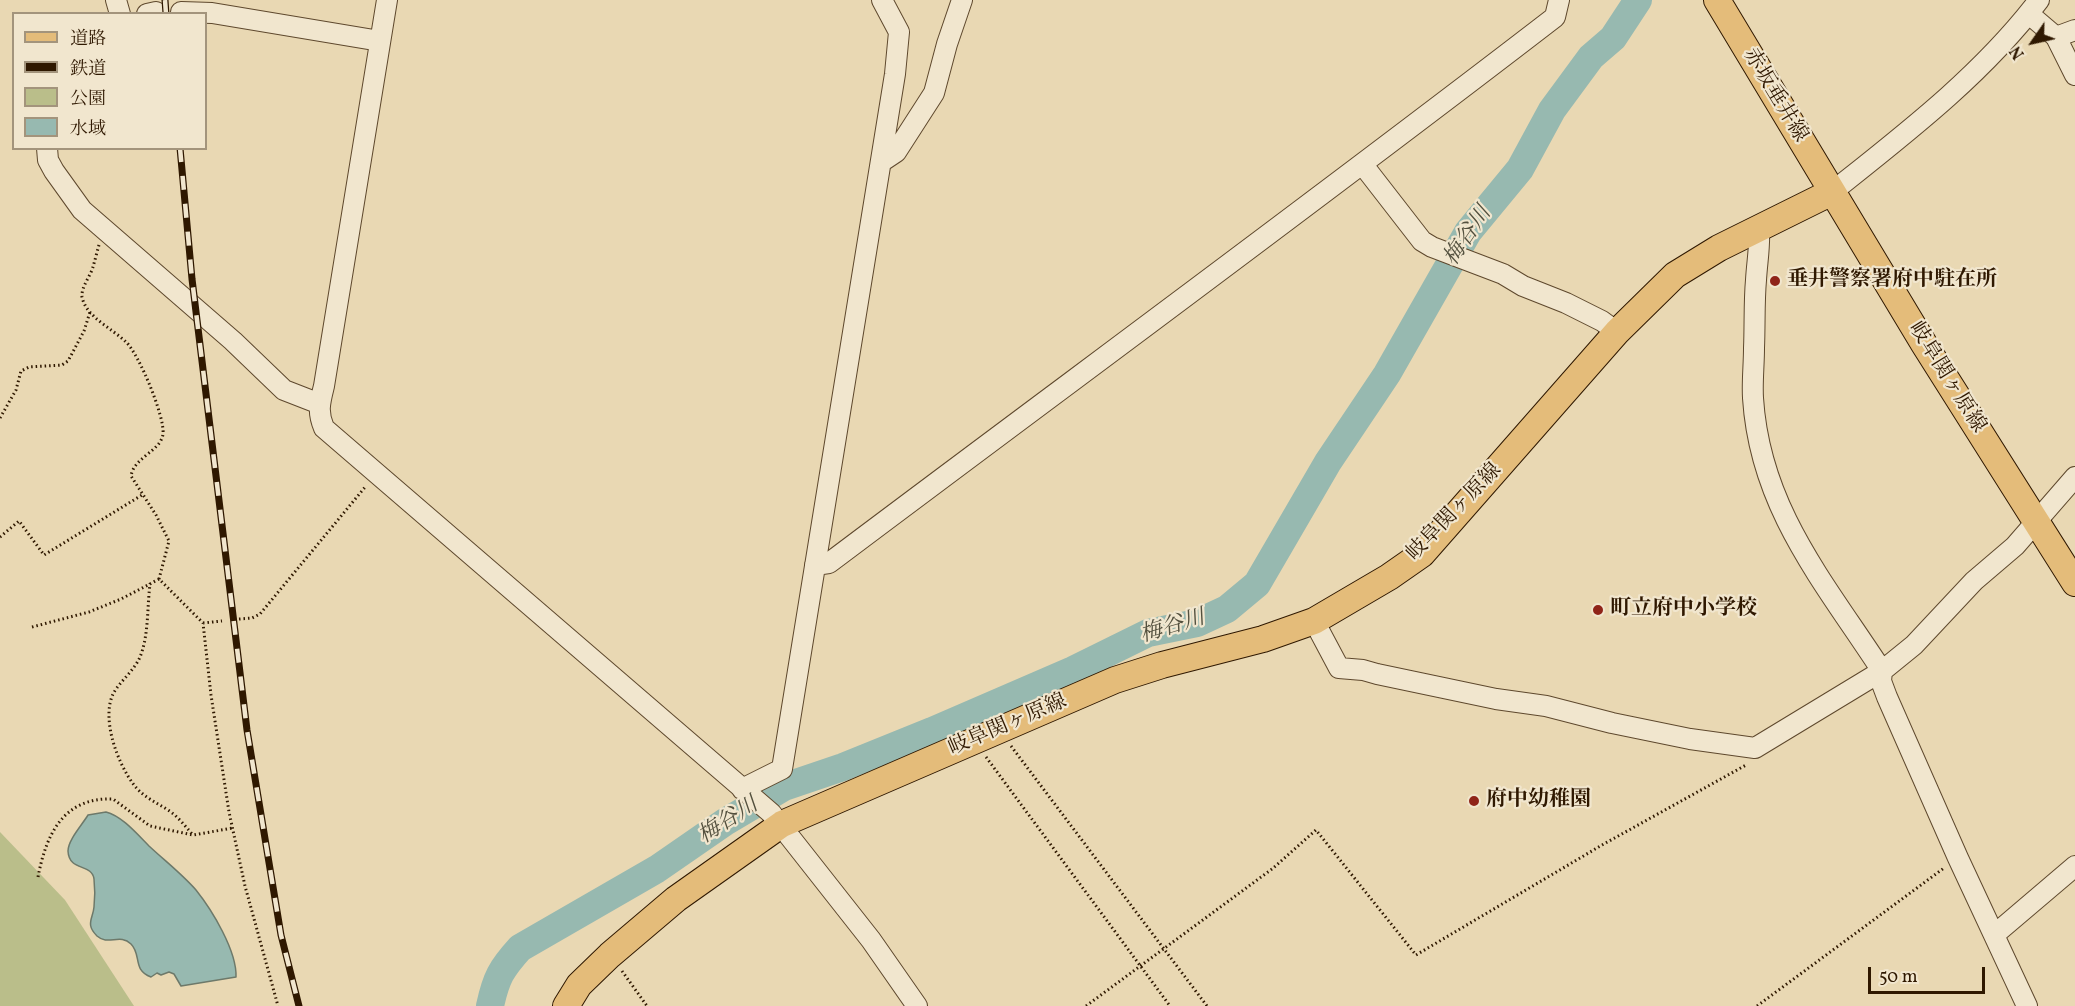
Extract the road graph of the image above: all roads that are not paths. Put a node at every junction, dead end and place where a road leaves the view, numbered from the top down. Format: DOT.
graph roads {
  1 [pos="387,0"];
  2 [pos="882,0"];
  3 [pos="962,0"];
  4 [pos="1558,0"];
  5 [pos="1717,0"];
  6 [pos="2034,7"];
  7 [pos="207,13"];
  8 [pos="2066,34"];
  9 [pos="380,41"];
  10 [pos="2075,75"];
  11 [pos="47,150"];
  12 [pos="881,162"];
  13 [pos="1363,165"];
  14 [pos="1832,192"];
  15 [pos="1759,230"];
  16 [pos="1617,333"];
  17 [pos="320,404"];
  18 [pos="2075,477"];
  19 [pos="2036,521"];
  20 [pos="815,565"];
  21 [pos="2075,583"];
  22 [pos="1314,621"];
  23 [pos="1882,671"];
  24 [pos="745,791"];
  25 [pos="776,818"];
  26 [pos="2075,866"];
  27 [pos="1994,935"];
  28 [pos="566,1006"];
  29 [pos="917,1006"];
  30 [pos="2027,1006"];
  1 -- 9 [label="street"];
  2 -- 12 [label="street"];
  3 -- 12 [label="street"];
  4 -- 13 [label="street"];
  5 -- 14 [label="main road, 赤坂垂井線"];
  6 -- 8 [label="street"];
  6 -- 14 [label="street"];
  7 -- 9 [label="street"];
  8 -- 10 [label="street"];
  9 -- 17 [label="street"];
  11 -- 17 [label="street"];
  12 -- 20 [label="street"];
  13 -- 16 [label="street"];
  13 -- 20 [label="street"];
  14 -- 15 [label="main road, 岐阜関ヶ原線"];
  14 -- 19 [label="main road, 岐阜関ヶ原線"];
  15 -- 16 [label="main road, 岐阜関ヶ原線"];
  15 -- 23 [label="street"];
  16 -- 22 [label="main road, 岐阜関ヶ原線"];
  17 -- 24 [label="street"];
  18 -- 19 [label="street"];
  19 -- 21 [label="main road, 岐阜関ヶ原線"];
  19 -- 23 [label="street"];
  20 -- 24 [label="street"];
  22 -- 23 [label="street"];
  22 -- 25 [label="main road, 岐阜関ヶ原線"];
  23 -- 27 [label="street"];
  24 -- 25 [label="street"];
  25 -- 28 [label="main road, 岐阜関ヶ原線"];
  25 -- 29 [label="street"];
  26 -- 27 [label="street"];
  27 -- 30 [label="street"];
}
